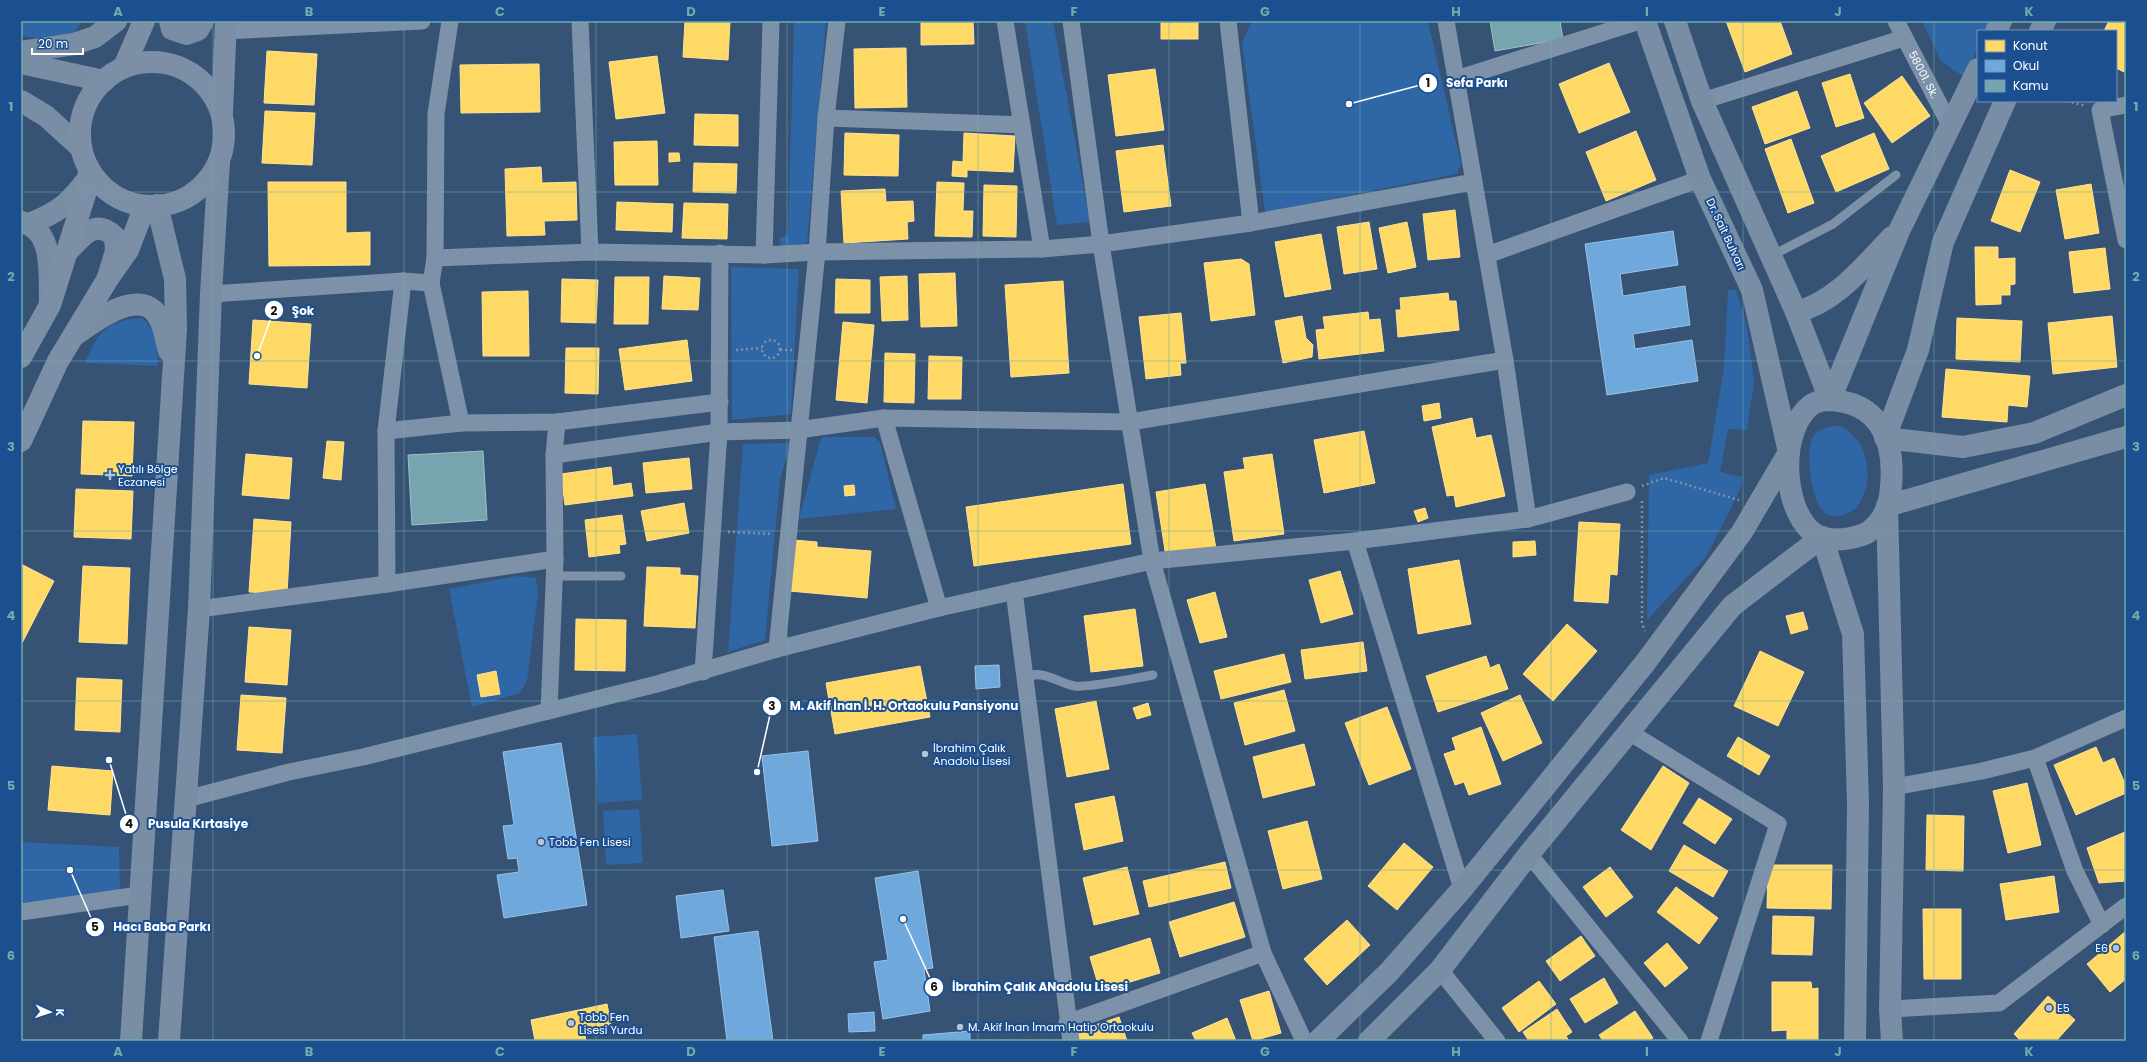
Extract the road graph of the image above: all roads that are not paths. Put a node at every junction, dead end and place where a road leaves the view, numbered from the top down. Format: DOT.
graph roads {
  1 [pos="116,21"];
  2 [pos="144,21"];
  3 [pos="170,21"];
  4 [pos="203,21"];
  5 [pos="422,21"];
  6 [pos="450,21"];
  7 [pos="580,21"];
  8 [pos="771,21"];
  9 [pos="837,21"];
  10 [pos="1004,21"];
  11 [pos="1070,21"];
  12 [pos="1228,21"];
  13 [pos="1640,21"];
  14 [pos="1645,21"];
  15 [pos="1675,21"];
  16 [pos="1896,21"];
  17 [pos="2001,21"];
  18 [pos="2045,21"];
  19 [pos="1448,22"];
  20 [pos="225,26"];
  21 [pos="1996,30"];
  22 [pos="2040,30"];
  23 [pos="1904,38"];
  24 [pos="21,52"];
  25 [pos="21,63"];
  26 [pos="124,67"];
  27 [pos="1977,71"];
  28 [pos="1456,79"];
  29 [pos="104,80"];
  30 [pos="21,101"];
  31 [pos="1702,101"];
  32 [pos="2005,102"];
  33 [pos="2126,105"];
  34 [pos="222,115"];
  35 [pos="826,118"];
  36 [pos="1022,125"];
  37 [pos="1951,127"];
  38 [pos="81,148"];
  39 [pos="219,162"];
  40 [pos="89,173"];
  41 [pos="1896,175"];
  42 [pos="1700,179"];
  43 [pos="1473,182"];
  44 [pos="151,206"];
  45 [pos="25,223"];
  46 [pos="1251,223"];
  47 [pos="1898,231"];
  48 [pos="2126,240"];
  49 [pos="1101,244"];
  50 [pos="1042,249"];
  51 [pos="67,252"];
  52 [pos="590,252"];
  53 [pos="817,252"];
  54 [pos="720,253"];
  55 [pos="764,255"];
  56 [pos="1488,255"];
  57 [pos="1771,256"];
  58 [pos="435,258"];
  59 [pos="107,280"];
  60 [pos="403,281"];
  61 [pos="431,283"];
  62 [pos="211,294"];
  63 [pos="50,305"];
  64 [pos="1796,312"];
  65 [pos="75,335"];
  66 [pos="21,357"];
  67 [pos="1505,360"];
  68 [pos="175,375"];
  69 [pos="2126,395"];
  70 [pos="1830,400"];
  71 [pos="720,402"];
  72 [pos="884,418"];
  73 [pos="557,422"];
  74 [pos="1130,422"];
  75 [pos="461,423"];
  76 [pos="798,430"];
  77 [pos="386,431"];
  78 [pos="719,432"];
  79 [pos="2126,437"];
  80 [pos="1885,438"];
  81 [pos="21,442"];
  82 [pos="1789,452"];
  83 [pos="554,455"];
  84 [pos="1634,489"];
  85 [pos="1887,506"];
  86 [pos="1528,519"];
  87 [pos="1822,537"];
  88 [pos="1355,541"];
  89 [pos="1152,561"];
  90 [pos="554,568"];
  91 [pos="621,576"];
  92 [pos="387,584"];
  93 [pos="1014,591"];
  94 [pos="939,608"];
  95 [pos="199,609"];
  96 [pos="777,649"];
  97 [pos="703,672"];
  98 [pos="1153,675"];
  99 [pos="1024,678"];
  100 [pos="549,711"];
  101 [pos="2126,718"];
  102 [pos="1629,732"];
  103 [pos="2035,758"];
  104 [pos="1894,787"];
  105 [pos="186,799"];
  106 [pos="1530,854"];
  107 [pos="1462,889"];
  108 [pos="139,895"];
  109 [pos="2126,906"];
  110 [pos="21,912"];
  111 [pos="2102,925"];
  112 [pos="1263,953"];
  113 [pos="1440,970"];
  114 [pos="1890,1009"];
  115 [pos="1067,1023"];
  116 [pos="131,1041"];
  117 [pos="169,1041"];
  118 [pos="1071,1041"];
  119 [pos="1304,1041"];
  120 [pos="1318,1041"];
  121 [pos="1369,1041"];
  122 [pos="1496,1041"];
  123 [pos="1680,1041"];
  124 [pos="1708,1041"];
  125 [pos="1855,1041"];
  126 [pos="1892,1041"];
  1 -- 24 [label="main road"];
  2 -- 26 [label="main road"];
  3 -- 4 [label="main road"];
  5 -- 20 [label="street"];
  6 -- 58 [label="street"];
  7 -- 52 [label="street"];
  8 -- 55 [label="street"];
  9 -- 35 [label="street"];
  10 -- 36 [label="street"];
  11 -- 49 [label="street"];
  12 -- 46 [label="street"];
  13 -- 28 [label="street"];
  14 -- 42 [label="main road, Dr. Sait Bulvarı"];
  15 -- 31 [label="main road"];
  16 -- 23 [label="street, 58001. Sk."];
  17 -- 21 [label="main road"];
  18 -- 22 [label="main road"];
  19 -- 28 [label="street"];
  20 -- 34 [label="main road"];
  23 -- 31 [label="street"];
  23 -- 37 [label="street, 58001. Sk."];
  25 -- 29 [label="main road"];
  26 -- 29 [label="main road"];
  26 -- 34 [label="main road"];
  27 -- 37 [label="main road"];
  28 -- 43 [label="street"];
  29 -- 38 [label="main road"];
  30 -- 38 [label="main road"];
  31 -- 57 [label="main road"];
  32 -- 80 [label="main road"];
  33 -- 48 [label="street"];
  34 -- 39 [label="main road"];
  35 -- 36 [label="street"];
  35 -- 53 [label="street"];
  36 -- 50 [label="street"];
  37 -- 47 [label="main road"];
  38 -- 40 [label="main road"];
  39 -- 44 [label="main road"];
  39 -- 62 [label="main road"];
  40 -- 44 [label="main road"];
  40 -- 45 [label="main road"];
  40 -- 51 [label="main road"];
  41 -- 57 [label="lane"];
  42 -- 56 [label="street"];
  42 -- 82 [label="main road, Dr. Sait Bulvarı"];
  43 -- 46 [label="street"];
  43 -- 56 [label="street"];
  44 -- 59 [label="main road"];
  44 -- 68 [label="main road"];
  45 -- 63 [label="main road"];
  46 -- 49 [label="street"];
  47 -- 64 [label="main road"];
  47 -- 70 [label="main road"];
  49 -- 50 [label="street"];
  49 -- 74 [label="street"];
  50 -- 53 [label="street"];
  51 -- 59 [label="main road"];
  51 -- 63 [label="main road"];
  52 -- 54 [label="street"];
  52 -- 58 [label="street"];
  53 -- 55 [label="street"];
  53 -- 76 [label="street"];
  54 -- 55 [label="street"];
  54 -- 71 [label="street"];
  56 -- 67 [label="street"];
  57 -- 64 [label="main road"];
  58 -- 61 [label="street"];
  59 -- 65 [label="main road"];
  60 -- 61 [label="street"];
  60 -- 62 [label="street"];
  60 -- 77 [label="street"];
  61 -- 75 [label="street"];
  62 -- 95 [label="main road"];
  63 -- 66 [label="main road"];
  64 -- 70 [label="main road"];
  65 -- 68 [label="main road"];
  65 -- 81 [label="main road"];
  67 -- 74 [label="street"];
  67 -- 86 [label="street"];
  68 -- 108 [label="main road"];
  69 -- 80 [label="main road"];
  70 -- 80 [label="main road"];
  70 -- 82 [label="main road"];
  71 -- 73 [label="street"];
  71 -- 78 [label="street"];
  72 -- 74 [label="street"];
  72 -- 76 [label="street"];
  72 -- 94 [label="street"];
  73 -- 75 [label="street"];
  73 -- 83 [label="street"];
  74 -- 89 [label="street"];
  75 -- 77 [label="street"];
  76 -- 78 [label="street"];
  76 -- 96 [label="street"];
  77 -- 92 [label="street"];
  78 -- 83 [label="street"];
  78 -- 97 [label="street"];
  79 -- 85 [label="main road"];
  80 -- 85 [label="main road"];
  82 -- 87 [label="main road"];
  82 -- 107 [label="main road"];
  83 -- 90 [label="street"];
  84 -- 86 [label="street"];
  85 -- 87 [label="main road"];
  85 -- 104 [label="main road"];
  86 -- 88 [label="street"];
  87 -- 102 [label="main road"];
  87 -- 125 [label="main road"];
  88 -- 89 [label="street"];
  88 -- 107 [label="street"];
  89 -- 93 [label="street"];
  89 -- 112 [label="street"];
  90 -- 91 [label="lane"];
  90 -- 92 [label="street"];
  90 -- 100 [label="street"];
  92 -- 95 [label="street"];
  93 -- 94 [label="street"];
  93 -- 99 [label="street"];
  94 -- 96 [label="street"];
  95 -- 105 [label="main road"];
  96 -- 97 [label="street"];
  97 -- 100 [label="street"];
  98 -- 99 [label="lane"];
  99 -- 115 [label="street"];
  100 -- 105 [label="street"];
  101 -- 103 [label="street"];
  102 -- 106 [label="main road"];
  102 -- 124 [label="street"];
  103 -- 104 [label="street"];
  103 -- 111 [label="street"];
  104 -- 114 [label="main road"];
  105 -- 117 [label="main road"];
  106 -- 113 [label="main road"];
  106 -- 123 [label="street"];
  107 -- 120 [label="main road"];
  108 -- 110 [label="street"];
  108 -- 116 [label="main road"];
  109 -- 111 [label="street"];
  111 -- 114 [label="street"];
  112 -- 115 [label="street"];
  112 -- 119 [label="street"];
  113 -- 121 [label="main road"];
  113 -- 122 [label="street"];
  114 -- 126 [label="main road"];
  115 -- 118 [label="street"];
}
